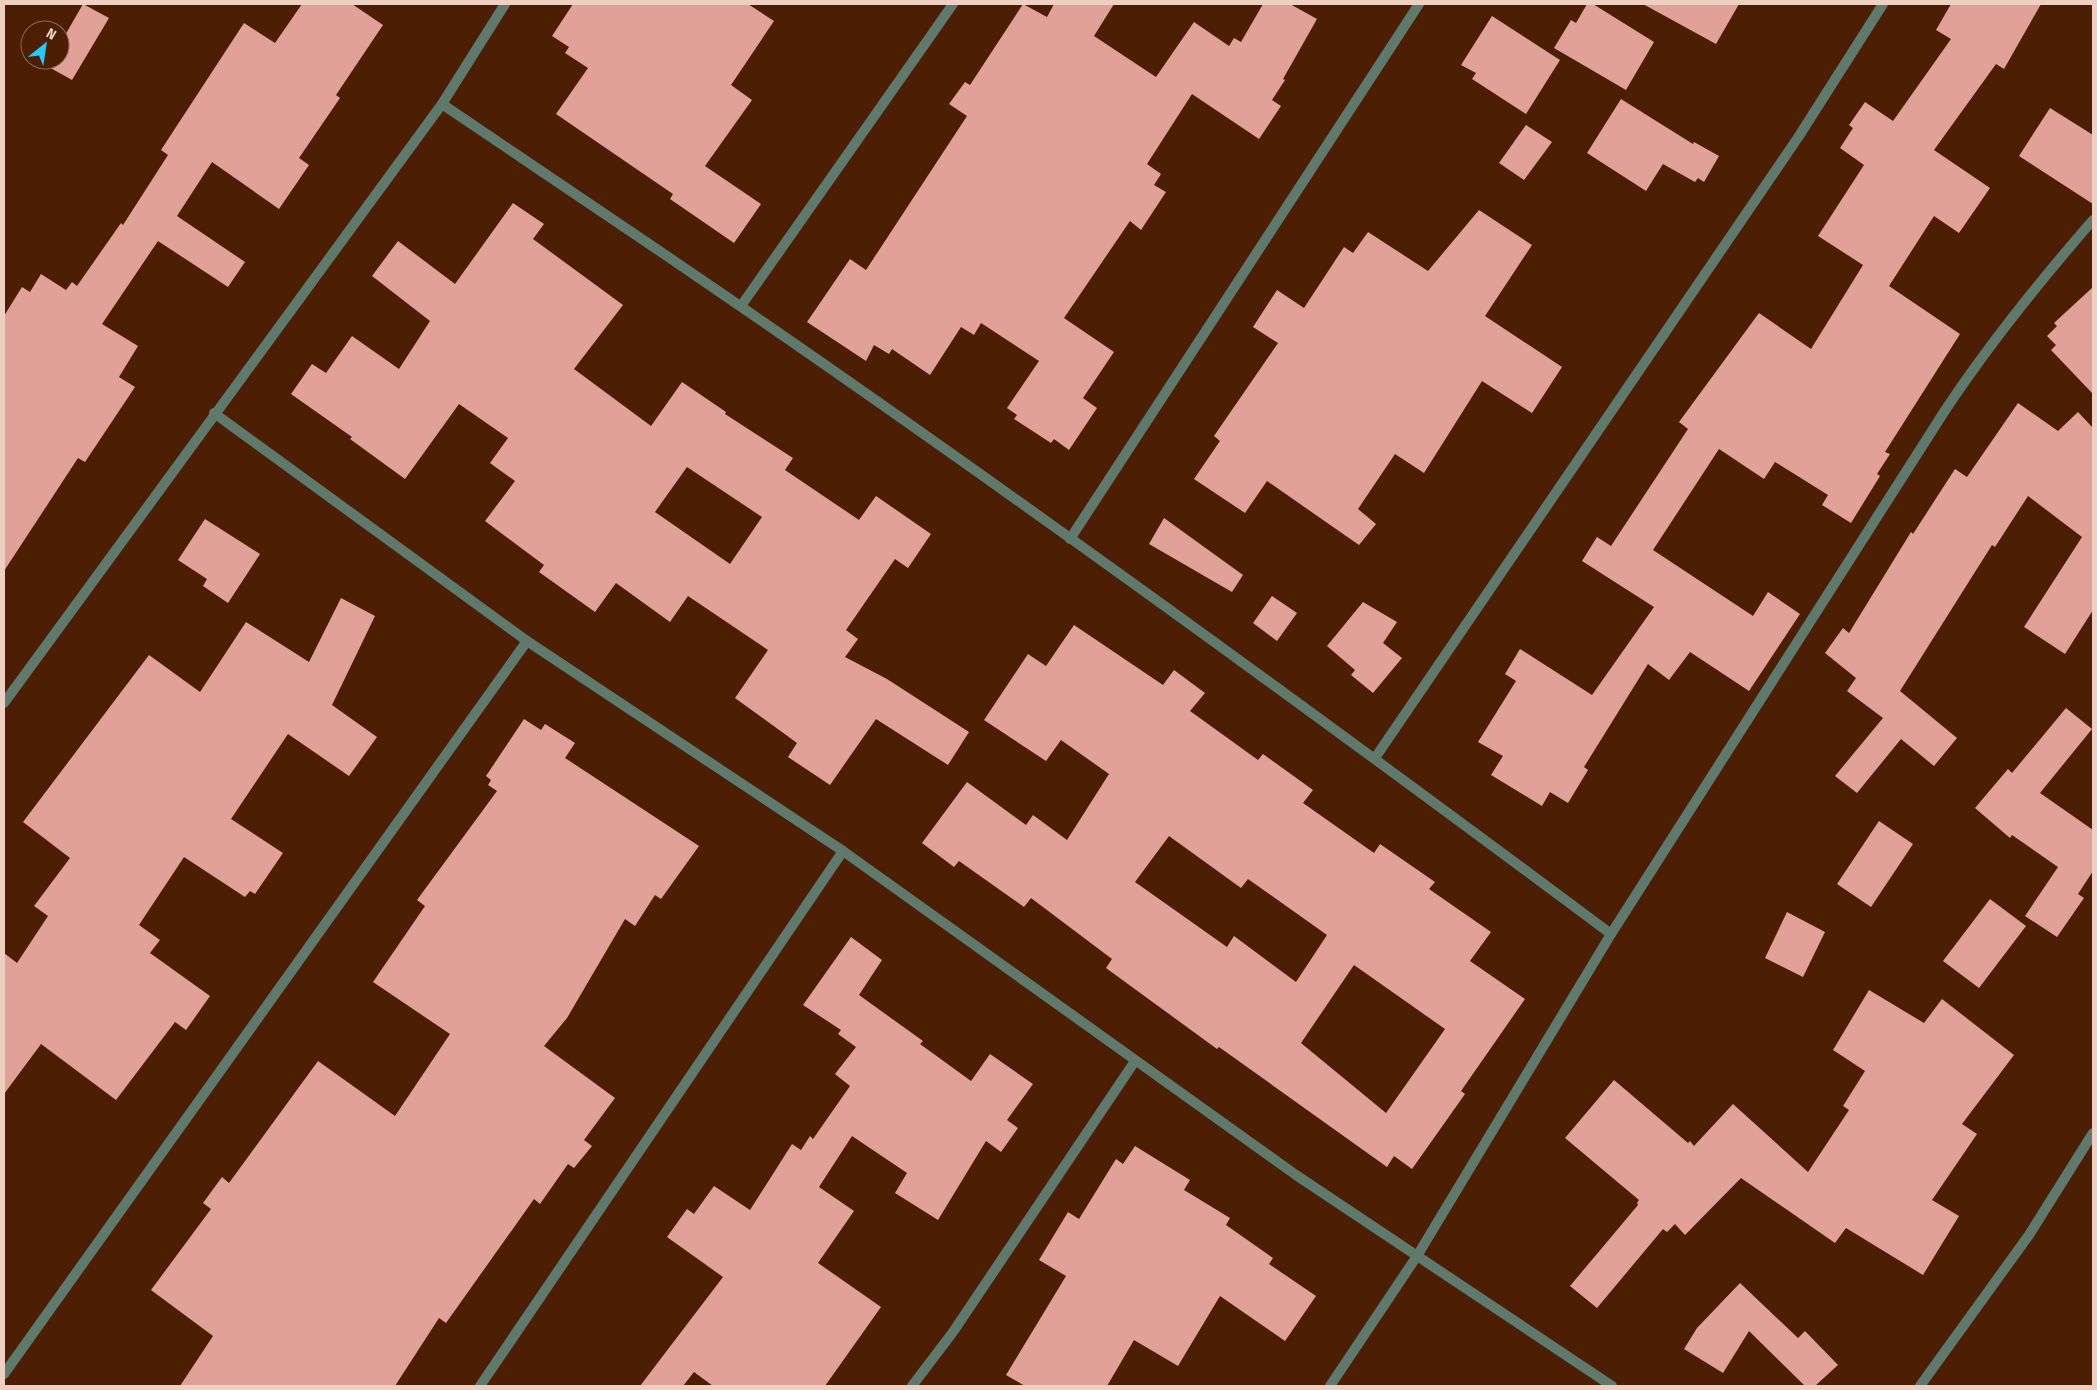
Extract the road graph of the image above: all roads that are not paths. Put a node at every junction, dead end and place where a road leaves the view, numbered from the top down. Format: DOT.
graph roads {
  1 [pos="505,4"];
  2 [pos="953,4"];
  3 [pos="1419,4"];
  4 [pos="1883,4"];
  5 [pos="442,104"];
  6 [pos="2093,220"];
  7 [pos="741,306"];
  8 [pos="214,413"];
  9 [pos="1070,538"];
  10 [pos="527,641"];
  11 [pos="4,703"];
  12 [pos="1375,758"];
  13 [pos="843,851"];
  14 [pos="1611,934"];
  15 [pos="1135,1061"];
  16 [pos="2093,1133"];
  17 [pos="1417,1256"];
  18 [pos="4,1374"];
  19 [pos="480,1386"];
  20 [pos="912,1386"];
  21 [pos="1330,1386"];
  22 [pos="1612,1386"];
  23 [pos="1920,1386"];
  1 -- 5 [label="street"];
  2 -- 7 [label="street"];
  3 -- 9 [label="street"];
  4 -- 12 [label="street"];
  5 -- 7 [label="street"];
  5 -- 8 [label="street"];
  6 -- 14 [label="street"];
  7 -- 9 [label="street"];
  8 -- 10 [label="street"];
  8 -- 11 [label="street"];
  9 -- 12 [label="street"];
  10 -- 13 [label="street"];
  10 -- 18 [label="street"];
  12 -- 14 [label="street"];
  13 -- 15 [label="street"];
  13 -- 19 [label="street"];
  14 -- 17 [label="street"];
  15 -- 17 [label="street"];
  15 -- 20 [label="street"];
  16 -- 23 [label="street"];
  17 -- 21 [label="street"];
  17 -- 22 [label="street"];
}
